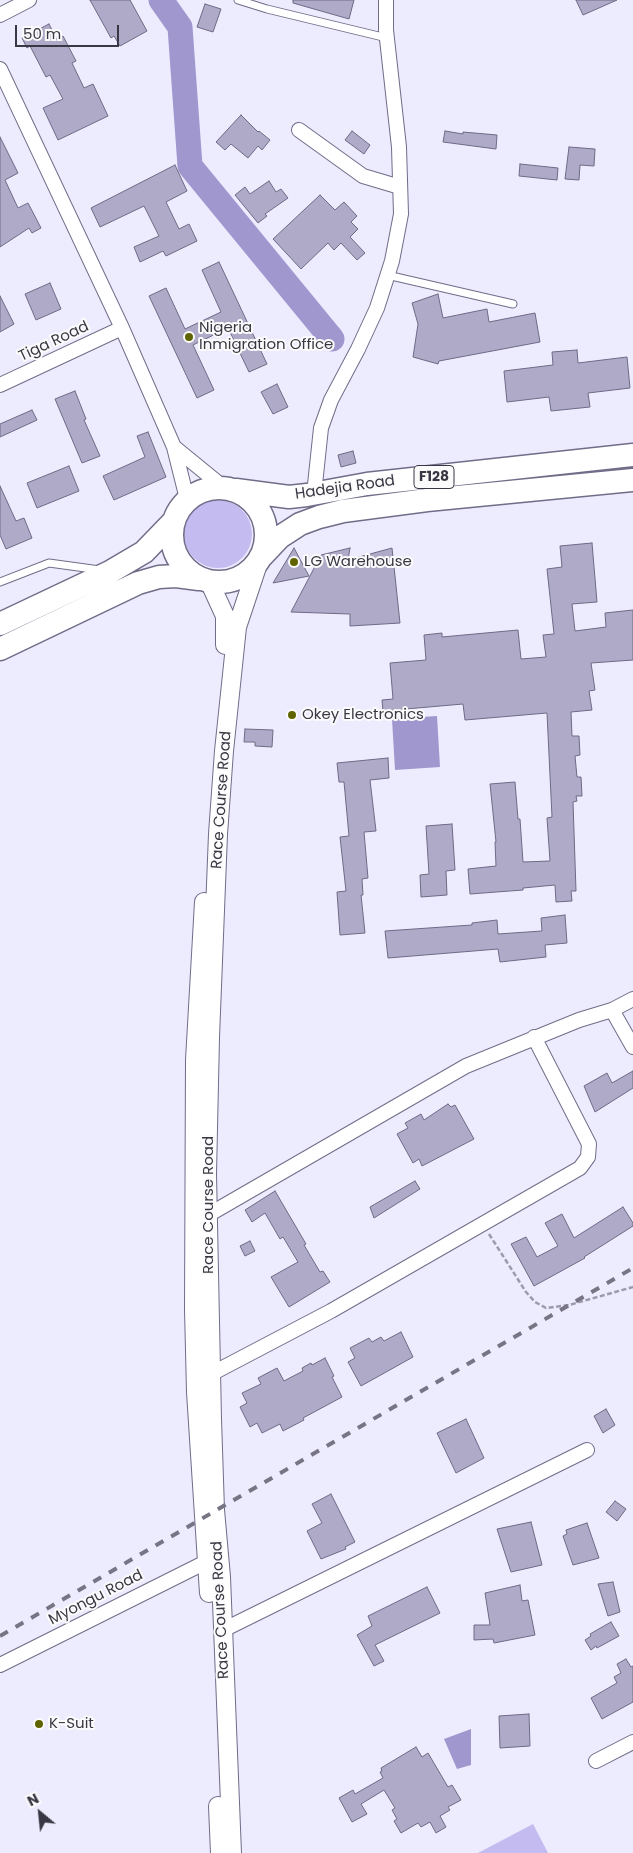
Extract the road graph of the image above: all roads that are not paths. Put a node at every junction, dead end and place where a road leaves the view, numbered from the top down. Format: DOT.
graph roads {
  1 [pos="29,0"];
  2 [pos="238,0"];
  3 [pos="386,0"];
  4 [pos="0,15"];
  5 [pos="387,38"];
  6 [pos="0,68"];
  7 [pos="299,130"];
  8 [pos="400,187"];
  9 [pos="387,275"];
  10 [pos="513,304"];
  11 [pos="122,328"];
  12 [pos="0,385"];
  13 [pos="174,447"];
  14 [pos="633,455"];
  15 [pos="633,480"];
  16 [pos="230,489"];
  17 [pos="314,494"];
  18 [pos="187,499"];
  19 [pos="172,522"];
  20 [pos="260,558"];
  21 [pos="110,572"];
  22 [pos="204,580"];
  23 [pos="0,582"];
  24 [pos="0,624"];
  25 [pos="0,649"];
  26 [pos="633,999"];
  27 [pos="612,1010"];
  28 [pos="534,1037"];
  29 [pos="633,1047"];
  30 [pos="208,1215"];
  31 [pos="211,1374"];
  32 [pos="587,1450"];
  33 [pos="213,1558"];
  34 [pos="223,1630"];
  35 [pos="0,1665"];
  36 [pos="633,1742"];
  37 [pos="596,1761"];
  38 [pos="220,1853"];
  39 [pos="232,1853"];
  1 -- 4 [label="street"];
  2 -- 5 [label="lane"];
  3 -- 5 [label="street"];
  5 -- 8 [label="street"];
  6 -- 11 [label="street"];
  7 -- 8 [label="street"];
  8 -- 9 [label="street"];
  9 -- 10 [label="lane"];
  9 -- 17 [label="street"];
  11 -- 12 [label="street, Tiga Road"];
  11 -- 13 [label="street"];
  13 -- 16 [label="street"];
  13 -- 18 [label="street"];
  14 -- 17 [label="main road, Hadejia Road / F128"];
  15 -- 20 [label="main road, Hadejia Road / F128"];
  16 -- 17 [label="main road, Hadejia Road / F128"];
  16 -- 18 [label="main road, F128"];
  16 -- 20 [label="main road"];
  18 -- 19 [label="main road"];
  19 -- 21 [label="main road"];
  19 -- 22 [label="main road"];
  20 -- 22 [label="main road, F128"];
  20 -- 30 [label="street, Race Course Road"];
  21 -- 23 [label="lane"];
  21 -- 24 [label="main road"];
  22 -- 25 [label="main road, F128"];
  22 -- 33 [label="street, Race Course Road"];
  26 -- 27 [label="street"];
  27 -- 28 [label="street"];
  27 -- 29 [label="street"];
  28 -- 30 [label="street"];
  28 -- 31 [label="street"];
  30 -- 31 [label="street, Race Course Road"];
  31 -- 33 [label="street, Race Course Road"];
  32 -- 34 [label="street"];
  33 -- 34 [label="street, Race Course Road"];
  33 -- 35 [label="street, Myongu Road"];
  33 -- 38 [label="street, Race Course Road"];
  34 -- 39 [label="street, Race Course Road"];
  36 -- 37 [label="street"];
}
